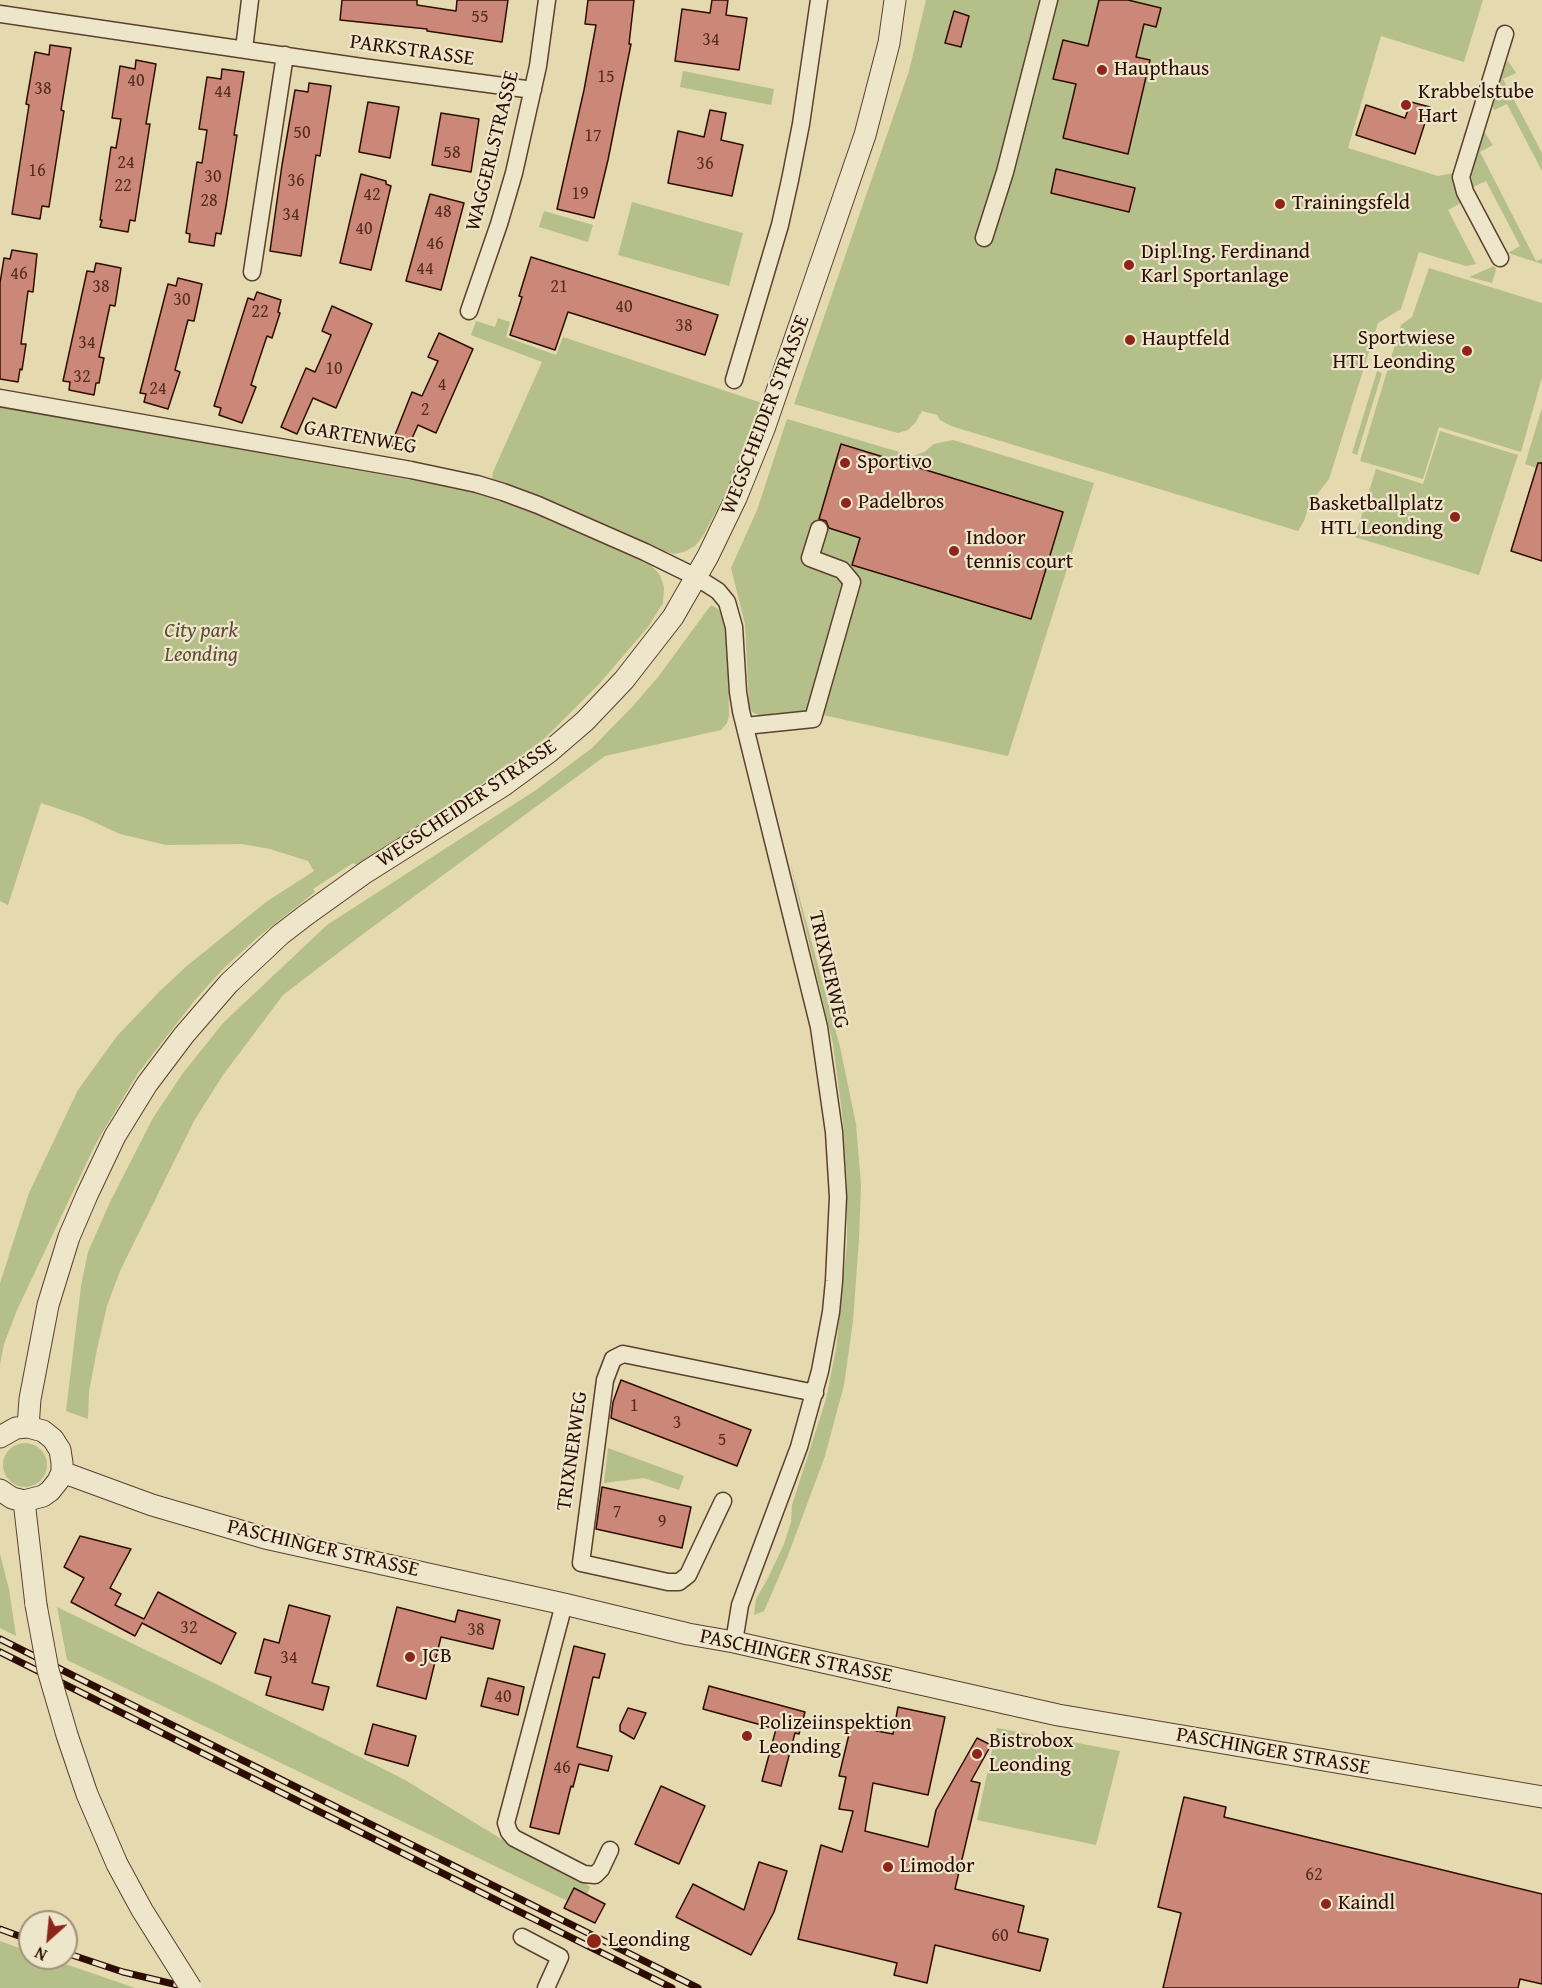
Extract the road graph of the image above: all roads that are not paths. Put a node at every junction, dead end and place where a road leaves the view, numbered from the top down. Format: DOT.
graph roads {
  1 [pos="250,0"];
  2 [pos="547,0"];
  3 [pos="819,0"];
  4 [pos="896,0"];
  5 [pos="1049,0"];
  6 [pos="0,14"];
  7 [pos="1505,34"];
  8 [pos="244,49"];
  9 [pos="285,55"];
  10 [pos="533,90"];
  11 [pos="984,238"];
  12 [pos="1500,258"];
  13 [pos="252,272"];
  14 [pos="469,311"];
  15 [pos="734,380"];
  16 [pos="0,398"];
  17 [pos="819,529"];
  18 [pos="696,577"];
  19 [pos="744,726"];
  20 [pos="815,1393"];
  21 [pos="28,1427"];
  22 [pos="0,1437"];
  23 [pos="62,1472"];
  24 [pos="0,1490"];
  25 [pos="24,1501"];
  26 [pos="723,1501"];
  27 [pos="564,1604"];
  28 [pos="734,1642"];
  29 [pos="1542,1797"];
  30 [pos="610,1850"];
  31 [pos="522,1937"];
  32 [pos="190,1988"];
  33 [pos="546,1988"];
  1 -- 8 [label="street"];
  2 -- 10 [label="street, WAGGERLSTRASSE"];
  3 -- 15 [label="street"];
  4 -- 18 [label="street, WEGSCHEIDER STRASSE"];
  5 -- 11 [label="street"];
  6 -- 8 [label="street, PARKSTRASSE"];
  7 -- 12 [label="street"];
  8 -- 9 [label="street, PARKSTRASSE"];
  9 -- 10 [label="street, PARKSTRASSE"];
  9 -- 13 [label="street"];
  10 -- 14 [label="street, WAGGERLSTRASSE"];
  16 -- 18 [label="street, GARTENWEG"];
  17 -- 19 [label="street"];
  18 -- 19 [label="street, TRIXNERWEG"];
  18 -- 21 [label="street, WEGSCHEIDER STRASSE"];
  19 -- 20 [label="street, TRIXNERWEG"];
  20 -- 26 [label="street, TRIXNERWEG"];
  20 -- 28 [label="street, TRIXNERWEG"];
  21 -- 22 [label="street"];
  21 -- 23 [label="street"];
  23 -- 25 [label="street"];
  23 -- 27 [label="street, PASCHINGER STRASSE"];
  24 -- 25 [label="street"];
  25 -- 32 [label="street, bridge"];
  27 -- 28 [label="street, PASCHINGER STRASSE"];
  27 -- 30 [label="street"];
  28 -- 29 [label="street, PASCHINGER STRASSE"];
  31 -- 33 [label="street"];
}
